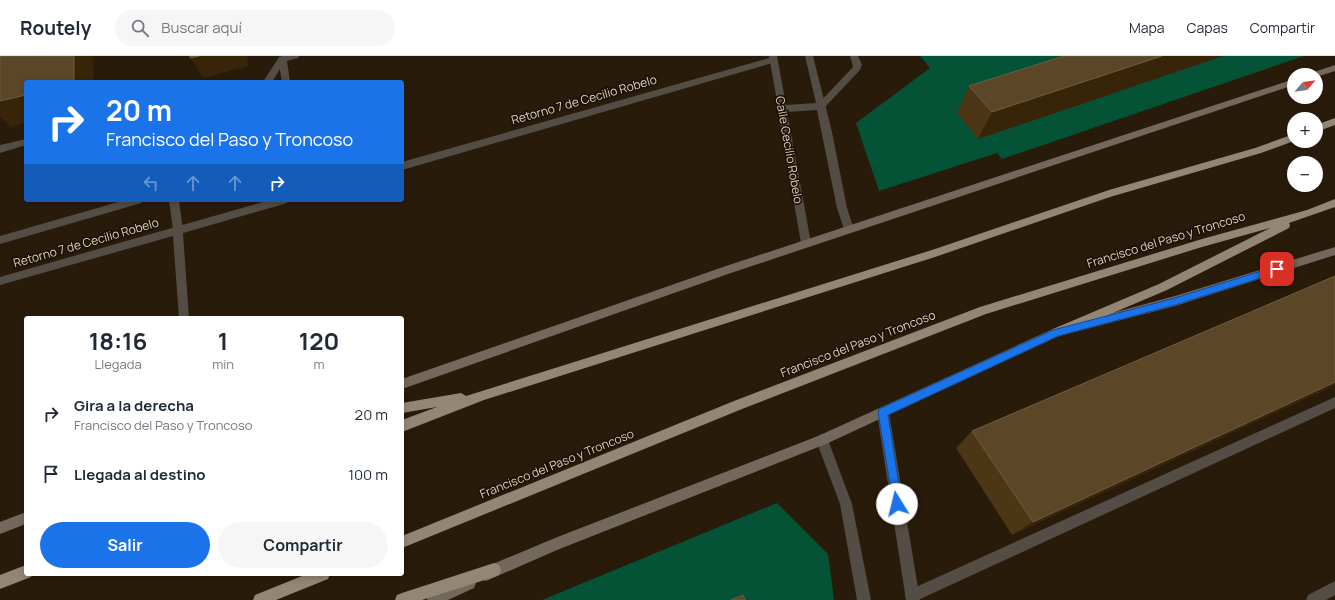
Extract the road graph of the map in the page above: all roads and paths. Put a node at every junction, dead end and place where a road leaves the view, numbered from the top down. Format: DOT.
graph roads {
  1 [pos="295,56"];
  2 [pos="809,56"];
  3 [pos="854,56"];
  4 [pos="773,58"];
  5 [pos="282,59"];
  6 [pos="1335,68"];
  7 [pos="1323,72"];
  8 [pos="269,80"];
  9 [pos="286,80"];
  10 [pos="1287,84"];
  11 [pos="821,106"];
  12 [pos="781,109"];
  13 [pos="1335,121"];
  14 [pos="1323,126"];
  15 [pos="1287,140"];
  16 [pos="24,143"];
  17 [pos="0,149"];
  18 [pos="404,165"];
  19 [pos="131,202"];
  20 [pos="174,202"];
  21 [pos="277,202"];
  22 [pos="1331,205"];
  23 [pos="1309,213"];
  24 [pos="849,229"];
  25 [pos="178,230"];
  26 [pos="0,240"];
  27 [pos="806,243"];
  28 [pos="1335,250"];
  29 [pos="0,281"];
  30 [pos="184,316"];
  31 [pos="1056,332"];
  32 [pos="404,383"];
  33 [pos="484,395"];
  34 [pos="1335,402"];
  35 [pos="404,408"];
  36 [pos="883,412"];
  37 [pos="404,425"];
  38 [pos="822,440"];
  39 [pos="24,519"];
  40 [pos="0,528"];
  41 [pos="404,541"];
  42 [pos="494,570"];
  43 [pos="24,573"];
  44 [pos="319,576"];
  45 [pos="0,582"];
  46 [pos="1335,588"];
  47 [pos="912,598"];
  48 [pos="260,600"];
  49 [pos="402,600"];
  50 [pos="434,600"];
  51 [pos="864,600"];
  52 [pos="1313,600"];
  1 -- 5 [label="street"];
  2 -- 11 [label="street"];
  3 -- 11 [label="street"];
  4 -- 12 [label="street, Calle Cecilio Robelo"];
  4 -- 18 [label="street, Retorno 7 de Cecilio Robelo"];
  5 -- 8 [label="street"];
  5 -- 9 [label="street"];
  6 -- 7 [label="main road"];
  10 -- 24 [label="main road"];
  11 -- 12 [label="street"];
  11 -- 24 [label="street"];
  12 -- 27 [label="street, Calle Cecilio Robelo"];
  13 -- 14 [label="highway"];
  15 -- 33 [label="highway"];
  16 -- 17 [label="street"];
  19 -- 26 [label="street"];
  20 -- 25 [label="street, Retorno 7 de Cecilio Robelo"];
  21 -- 25 [label="street, Retorno 7 de Cecilio Robelo"];
  22 -- 23 [label="highway, Francisco del Paso y Troncoso"];
  23 -- 31 [label="highway"];
  23 -- 41 [label="highway, Francisco del Paso y Troncoso"];
  24 -- 27 [label="main road"];
  25 -- 29 [label="street, Retorno 7 de Cecilio Robelo"];
  25 -- 30 [label="street"];
  27 -- 32 [label="main road"];
  28 -- 31 [label="main road"];
  31 -- 36 [label="main road"];
  33 -- 35 [label="highway"];
  33 -- 37 [label="highway"];
  34 -- 47 [label="street"];
  36 -- 38 [label="main road"];
  36 -- 47 [label="street"];
  38 -- 42 [label="main road"];
  38 -- 51 [label="street"];
  39 -- 40 [label="main road"];
  42 -- 49 [label="highway"];
  42 -- 50 [label="main road"];
  43 -- 45 [label="highway"];
  44 -- 48 [label="highway"];
  46 -- 52 [label="street"];
}
